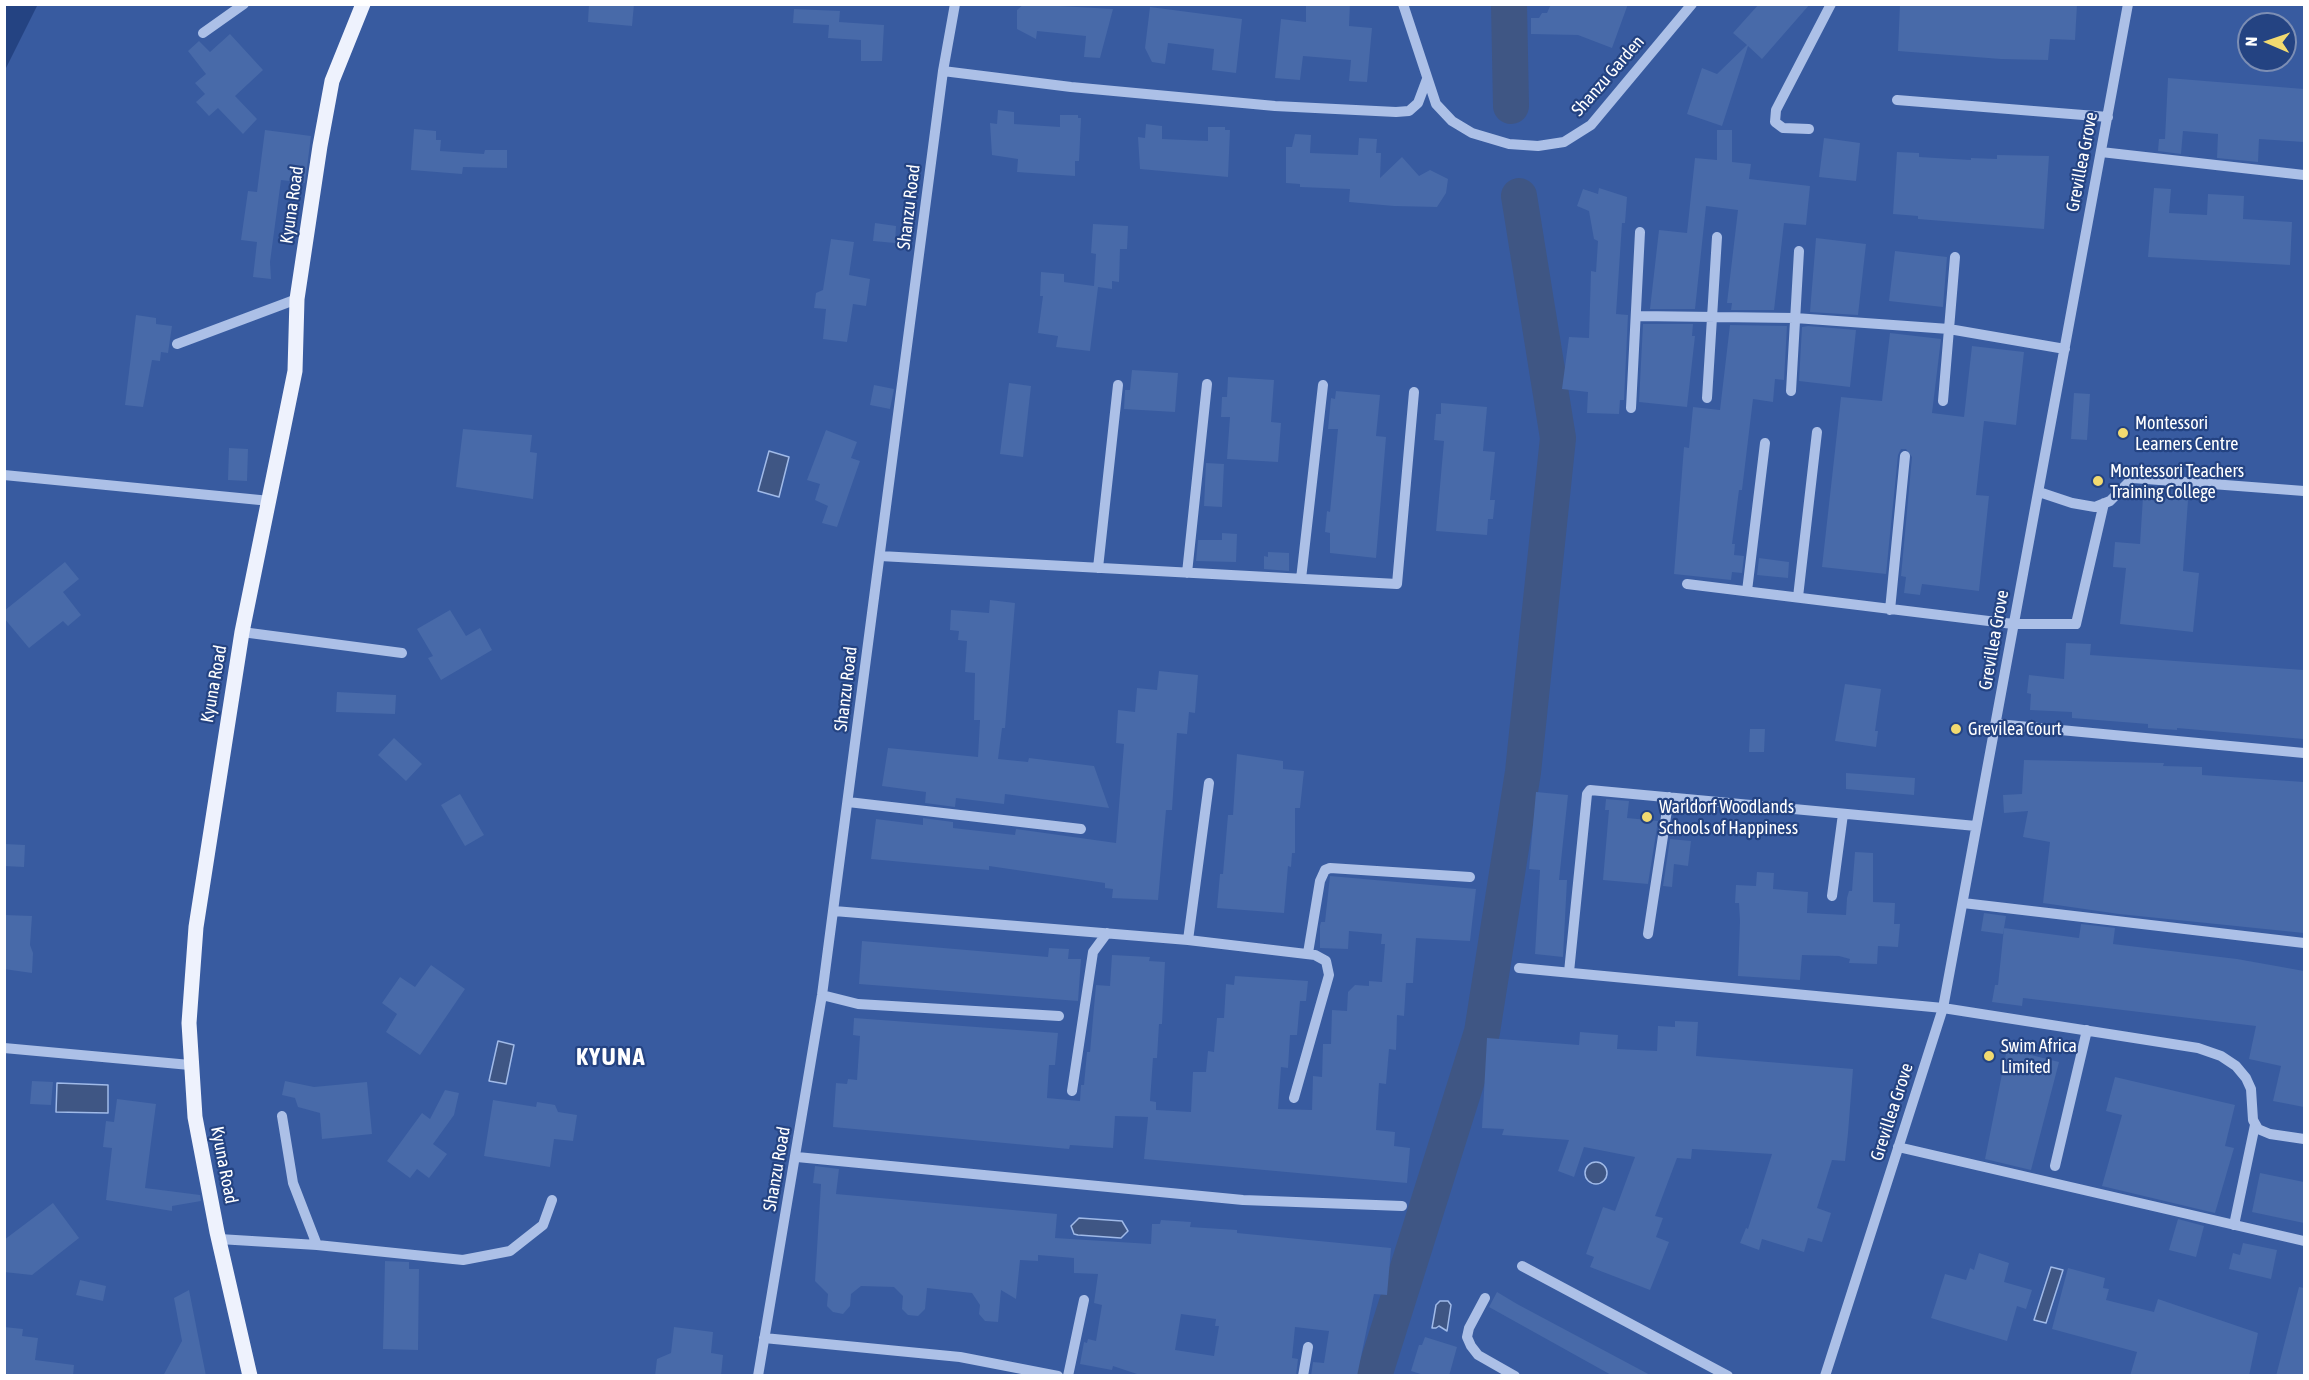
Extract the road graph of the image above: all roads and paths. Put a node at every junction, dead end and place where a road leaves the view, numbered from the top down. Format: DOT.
graph roads {
  1 [pos="244,4"];
  2 [pos="363,4"];
  3 [pos="955,4"];
  4 [pos="1403,4"];
  5 [pos="1692,4"];
  6 [pos="1831,4"];
  7 [pos="2128,4"];
  8 [pos="203,33"];
  9 [pos="944,71"];
  10 [pos="1427,79"];
  11 [pos="1896,100"];
  12 [pos="2108,117"];
  13 [pos="1809,129"];
  14 [pos="2101,152"];
  15 [pos="2304,175"];
  16 [pos="1640,232"];
  17 [pos="1717,237"];
  18 [pos="1799,251"];
  19 [pos="1955,257"];
  20 [pos="297,299"];
  21 [pos="1637,315"];
  22 [pos="1713,316"];
  23 [pos="1795,318"];
  24 [pos="1949,329"];
  25 [pos="177,344"];
  26 [pos="2065,349"];
  27 [pos="1207,384"];
  28 [pos="1118,385"];
  29 [pos="1323,385"];
  30 [pos="1791,391"];
  31 [pos="1414,392"];
  32 [pos="1707,398"];
  33 [pos="1943,401"];
  34 [pos="1631,408"];
  35 [pos="1817,432"];
  36 [pos="1765,444"];
  37 [pos="1905,456"];
  38 [pos="4,475"];
  39 [pos="2304,491"];
  40 [pos="2039,492"];
  41 [pos="270,501"];
  42 [pos="2104,503"];
  43 [pos="880,556"];
  44 [pos="1098,568"];
  45 [pos="1187,573"];
  46 [pos="1301,579"];
  47 [pos="1687,584"];
  48 [pos="1747,591"];
  49 [pos="1798,597"];
  50 [pos="1890,610"];
  51 [pos="2013,624"];
  52 [pos="242,632"];
  53 [pos="402,653"];
  54 [pos="1997,724"];
  55 [pos="2304,753"];
  56 [pos="1209,783"];
  57 [pos="1669,797"];
  58 [pos="848,802"];
  59 [pos="1843,814"];
  60 [pos="1976,826"];
  61 [pos="1081,829"];
  62 [pos="1470,877"];
  63 [pos="1832,896"];
  64 [pos="1963,903"];
  65 [pos="834,911"];
  66 [pos="1107,933"];
  67 [pos="1648,934"];
  68 [pos="1188,940"];
  69 [pos="2304,943"];
  70 [pos="1308,953"];
  71 [pos="1519,968"];
  72 [pos="1569,972"];
  73 [pos="822,995"];
  74 [pos="1943,1008"];
  75 [pos="1059,1016"];
  76 [pos="2087,1030"];
  77 [pos="4,1048"];
  78 [pos="190,1065"];
  79 [pos="1072,1091"];
  80 [pos="1294,1098"];
  81 [pos="282,1116"];
  82 [pos="2255,1125"];
  83 [pos="2304,1138"];
  84 [pos="1898,1147"];
  85 [pos="796,1157"];
  86 [pos="2055,1166"];
  87 [pos="552,1200"];
  88 [pos="1402,1206"];
  89 [pos="2234,1224"];
  90 [pos="219,1239"];
  91 [pos="2304,1241"];
  92 [pos="317,1245"];
  93 [pos="1522,1266"];
  94 [pos="1485,1298"];
  95 [pos="1084,1300"];
  96 [pos="764,1338"];
  97 [pos="1308,1347"];
  98 [pos="250,1376"];
  99 [pos="758,1376"];
  100 [pos="1058,1376"];
  101 [pos="1068,1376"];
  102 [pos="1303,1376"];
  103 [pos="1515,1376"];
  104 [pos="1728,1376"];
  105 [pos="1825,1376"];
  1 -- 8 [label="street"];
  2 -- 20 [label="main road, Kyuna Road"];
  3 -- 9 [label="street, Shanzu Road"];
  4 -- 10 [label="street, Shanzu Garden"];
  5 -- 10 [label="street, Shanzu Garden"];
  6 -- 13 [label="street"];
  7 -- 12 [label="street, Grevillea Grove"];
  9 -- 10 [label="street"];
  9 -- 43 [label="street, Shanzu Road"];
  11 -- 12 [label="street"];
  12 -- 14 [label="street, Grevillea Grove"];
  14 -- 15 [label="street"];
  14 -- 26 [label="street, Grevillea Grove"];
  16 -- 21 [label="street"];
  17 -- 22 [label="street"];
  18 -- 23 [label="street"];
  19 -- 24 [label="street"];
  20 -- 25 [label="street"];
  20 -- 41 [label="main road, Kyuna Road"];
  21 -- 22 [label="street"];
  21 -- 34 [label="street"];
  22 -- 23 [label="street"];
  22 -- 32 [label="street"];
  23 -- 24 [label="street"];
  23 -- 30 [label="street"];
  24 -- 26 [label="street"];
  24 -- 33 [label="street"];
  26 -- 40 [label="street, Grevillea Grove"];
  27 -- 45 [label="street"];
  28 -- 44 [label="street"];
  29 -- 46 [label="street"];
  31 -- 46 [label="street"];
  35 -- 49 [label="street"];
  36 -- 48 [label="street"];
  37 -- 50 [label="street"];
  38 -- 41 [label="street"];
  39 -- 42 [label="street"];
  40 -- 42 [label="street"];
  40 -- 51 [label="street, Grevillea Grove"];
  41 -- 52 [label="main road, Kyuna Road"];
  42 -- 51 [label="street"];
  43 -- 44 [label="street"];
  43 -- 58 [label="street, Shanzu Road"];
  44 -- 45 [label="street"];
  45 -- 46 [label="street"];
  47 -- 48 [label="street"];
  48 -- 49 [label="street"];
  49 -- 50 [label="street"];
  50 -- 51 [label="street"];
  51 -- 54 [label="street, Grevillea Grove"];
  52 -- 53 [label="street"];
  52 -- 78 [label="main road, Kyuna Road"];
  54 -- 55 [label="street"];
  54 -- 60 [label="street, Grevillea Grove"];
  56 -- 68 [label="street"];
  57 -- 59 [label="street"];
  57 -- 67 [label="street"];
  57 -- 72 [label="street"];
  58 -- 61 [label="street"];
  58 -- 65 [label="street, Shanzu Road"];
  59 -- 60 [label="street"];
  59 -- 63 [label="street"];
  60 -- 64 [label="street, Grevillea Grove"];
  62 -- 70 [label="street"];
  64 -- 69 [label="street"];
  64 -- 74 [label="street, Grevillea Grove"];
  65 -- 66 [label="street"];
  65 -- 73 [label="street, Shanzu Road"];
  66 -- 68 [label="street"];
  66 -- 79 [label="street"];
  68 -- 70 [label="street"];
  70 -- 80 [label="street"];
  71 -- 72 [label="street"];
  72 -- 74 [label="street"];
  73 -- 75 [label="street"];
  73 -- 85 [label="street, Shanzu Road"];
  74 -- 76 [label="street"];
  74 -- 84 [label="street, Grevillea Grove"];
  76 -- 82 [label="street"];
  76 -- 86 [label="street"];
  77 -- 78 [label="street"];
  78 -- 90 [label="main road, Kyuna Road"];
  81 -- 92 [label="street"];
  82 -- 83 [label="street"];
  82 -- 89 [label="street"];
  84 -- 89 [label="street"];
  84 -- 105 [label="street, Grevillea Grove"];
  85 -- 88 [label="street"];
  85 -- 96 [label="street, Shanzu Road"];
  87 -- 92 [label="street"];
  89 -- 91 [label="street"];
  90 -- 92 [label="street"];
  90 -- 98 [label="main road, Kyuna Road"];
  93 -- 104 [label="street"];
  94 -- 103 [label="street"];
  95 -- 101 [label="street"];
  96 -- 99 [label="street, Shanzu Road"];
  96 -- 100 [label="street"];
  97 -- 102 [label="street"];
}
